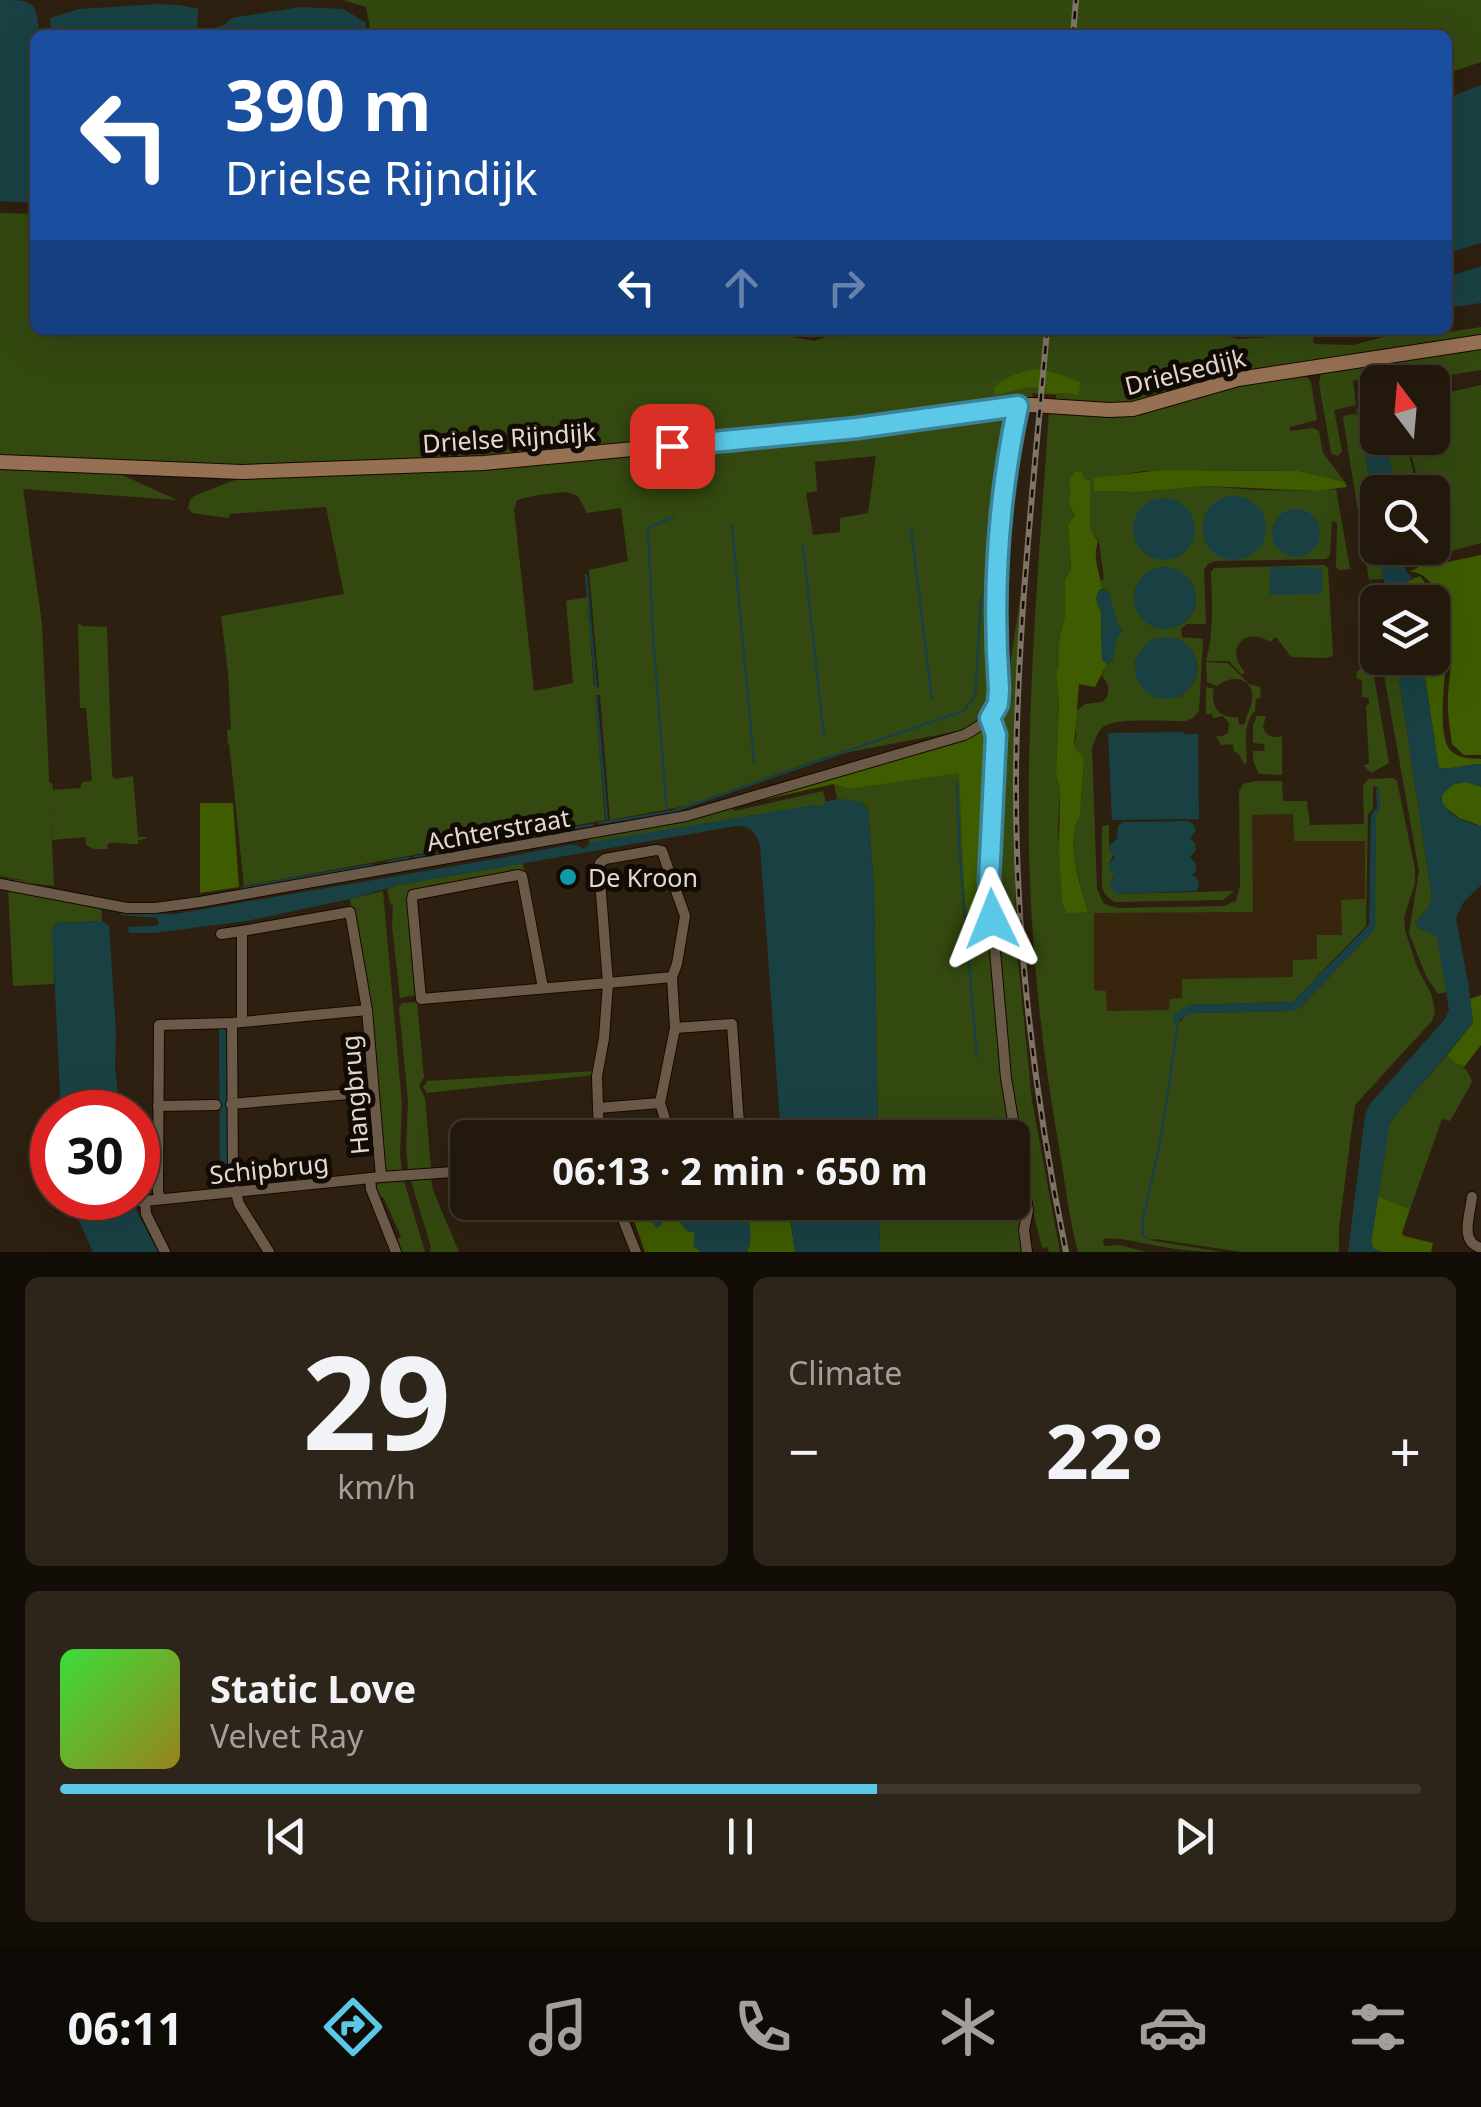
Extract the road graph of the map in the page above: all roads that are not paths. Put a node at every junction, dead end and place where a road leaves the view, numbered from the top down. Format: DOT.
graph roads {
  1 [pos="1481,342"];
  2 [pos="1018,406"];
  3 [pos="0,462"];
  4 [pos="990,718"];
  5 [pos="0,884"];
  6 [pos="242,931"];
  7 [pos="221,934"];
  8 [pos="672,977"];
  9 [pos="608,983"];
  10 [pos="543,988"];
  11 [pos="366,1010"];
  12 [pos="237,1022"];
  13 [pos="675,1028"];
  14 [pos="158,1090"];
  15 [pos="373,1092"];
  16 [pos="660,1103"];
  17 [pos="231,1104"];
  18 [pos="160,1106"];
  19 [pos="216,1106"];
  20 [pos="598,1108"];
  21 [pos="599,1120"];
  22 [pos="665,1120"];
  23 [pos="739,1120"];
  24 [pos="450,1171"];
  25 [pos="376,1177"];
  26 [pos="235,1193"];
  27 [pos="1472,1197"];
  28 [pos="160,1199"];
  29 [pos="149,1220"];
  30 [pos="623,1220"];
  31 [pos="1481,1248"];
  32 [pos="165,1252"];
  33 [pos="269,1252"];
  34 [pos="396,1252"];
  35 [pos="636,1252"];
  36 [pos="1026,1252"];
  1 -- 2 [label="street, Drielsedijk"];
  2 -- 3 [label="street, Drielse Rijndijk"];
  2 -- 4 [label="street"];
  4 -- 5 [label="street, Achterstraat"];
  4 -- 36 [label="street"];
  6 -- 7 [label="street"];
  6 -- 11 [label="street, Hangbrug"];
  6 -- 12 [label="street"];
  8 -- 9 [label="street"];
  8 -- 9 [label="street"];
  8 -- 13 [label="street"];
  9 -- 10 [label="street"];
  9 -- 20 [label="street"];
  10 -- 10 [label="street"];
  11 -- 12 [label="street, Hangbrug"];
  11 -- 15 [label="street, Hangbrug"];
  12 -- 14 [label="street, Hangbrug"];
  12 -- 17 [label="street"];
  13 -- 16 [label="street"];
  13 -- 23 [label="street"];
  15 -- 17 [label="street"];
  15 -- 25 [label="street, Hangbrug"];
  16 -- 20 [label="street"];
  16 -- 22 [label="street"];
  17 -- 26 [label="street"];
  18 -- 19 [label="street"];
  20 -- 21 [label="street"];
  24 -- 25 [label="street, Schipbrug"];
  25 -- 26 [label="street, Schipbrug"];
  25 -- 34 [label="street, Hangbrug"];
  26 -- 28 [label="street, Schipbrug"];
  26 -- 33 [label="street"];
  27 -- 31 [label="street"];
  29 -- 32 [label="street"];
  30 -- 35 [label="street"];
}
